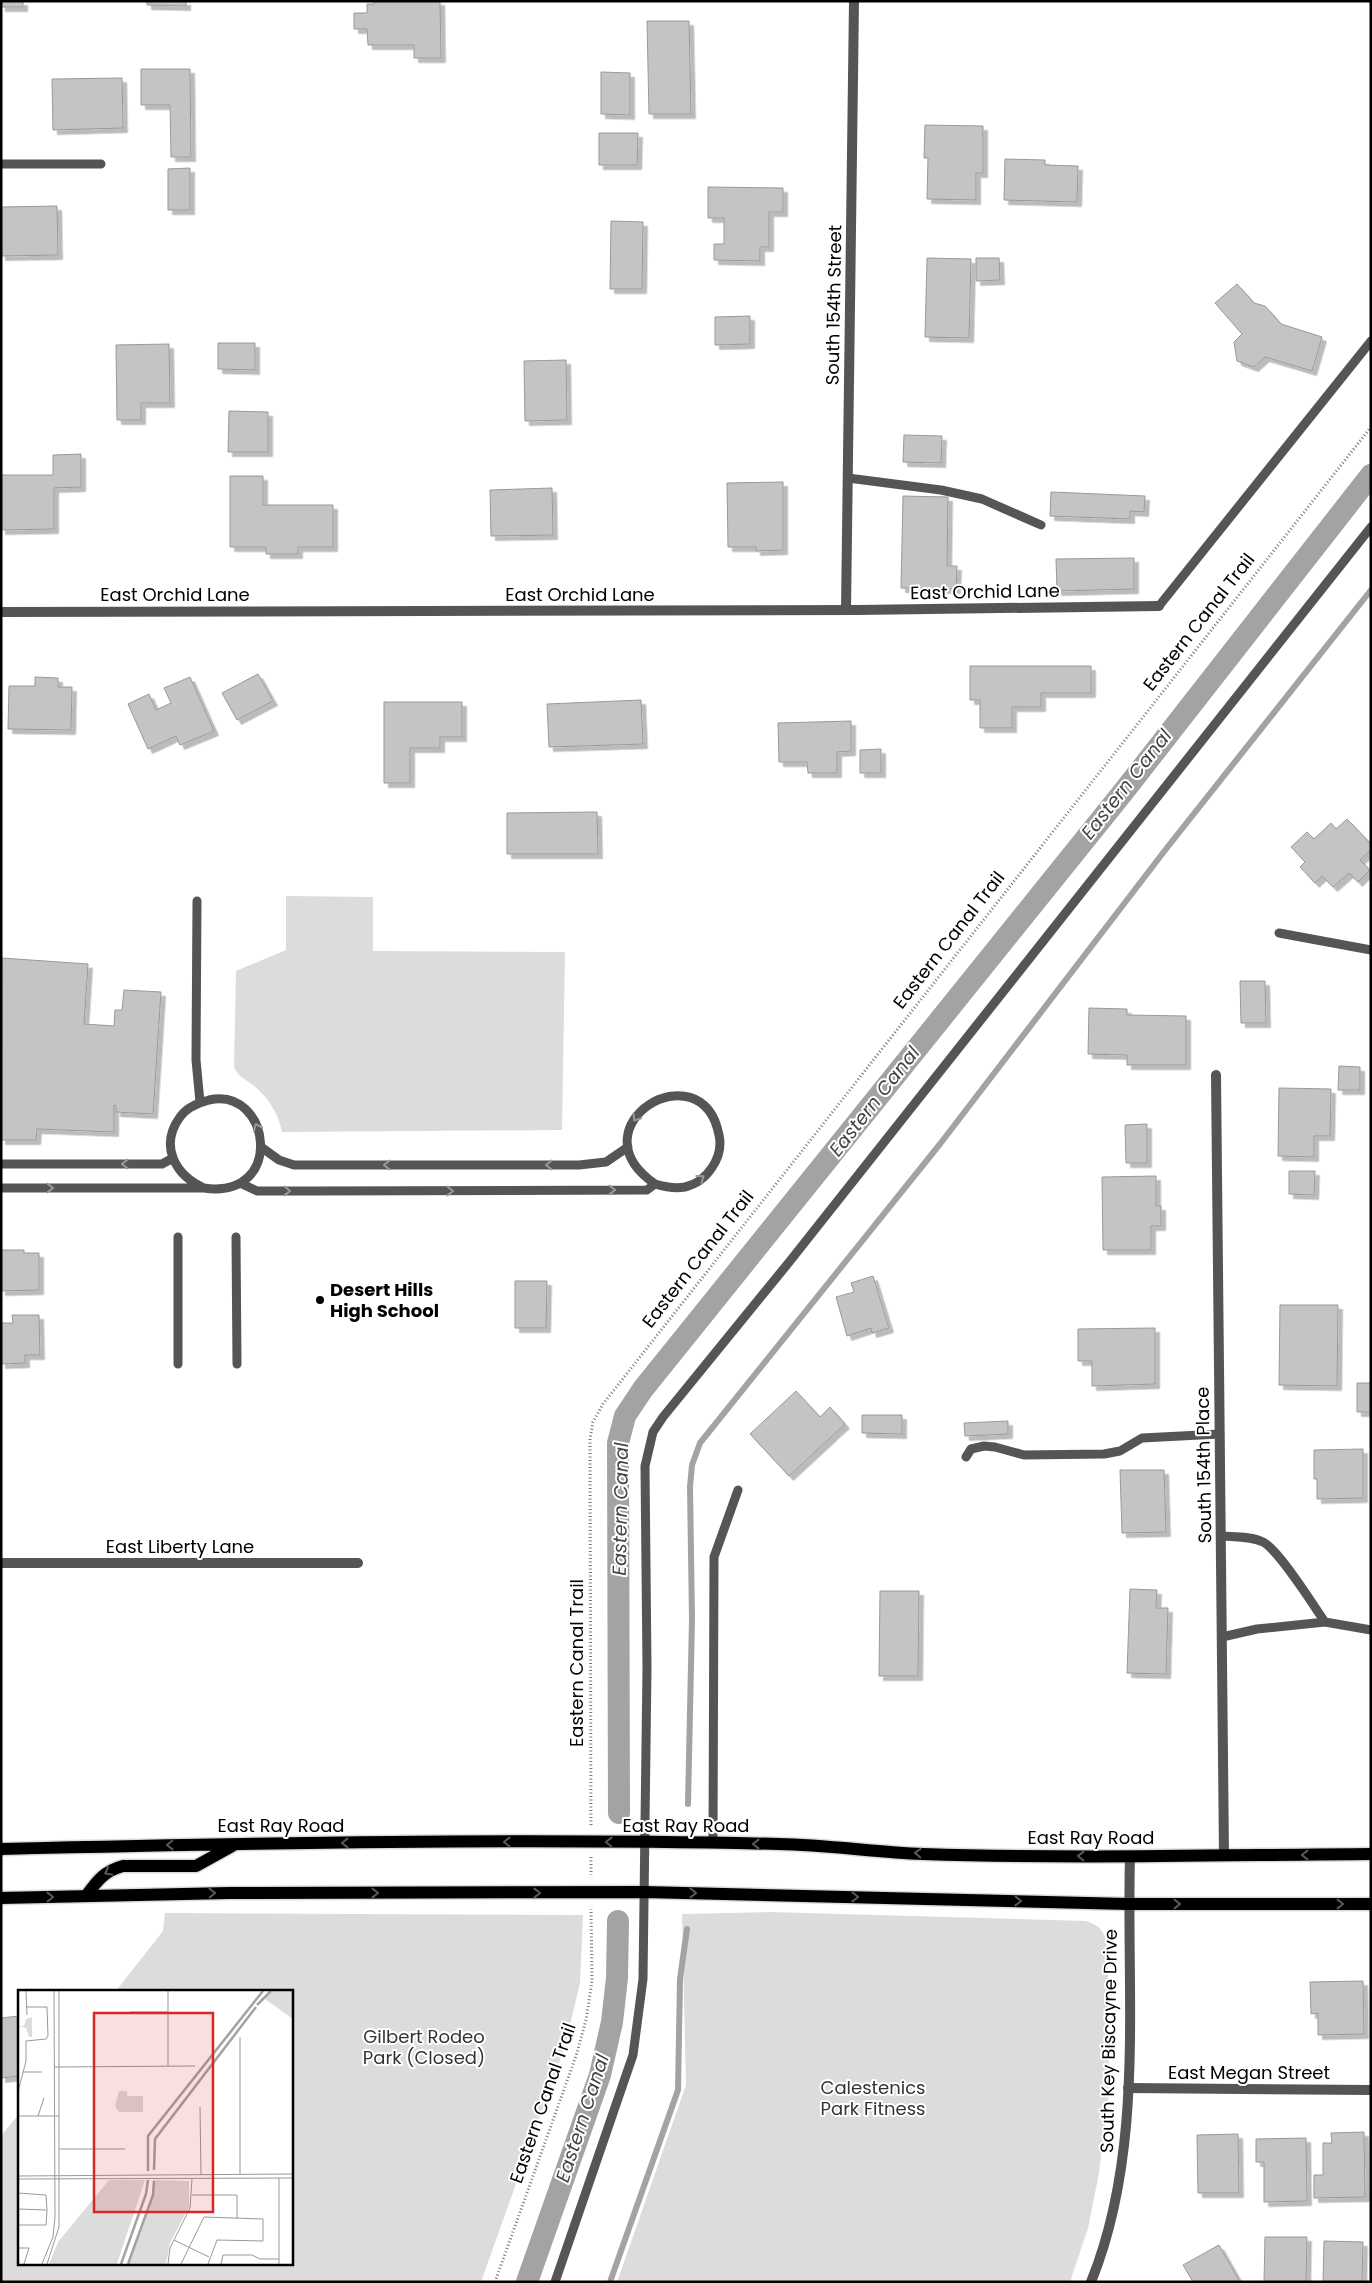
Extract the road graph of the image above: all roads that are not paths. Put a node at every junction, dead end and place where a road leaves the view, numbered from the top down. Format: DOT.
graph roads {
  1 [pos="854,1"];
  2 [pos="1,164"];
  3 [pos="102,164"];
  4 [pos="1371,341"];
  5 [pos="848,478"];
  6 [pos="1041,525"];
  7 [pos="1371,527"];
  8 [pos="1159,606"];
  9 [pos="846,610"];
  10 [pos="1,612"];
  11 [pos="197,901"];
  12 [pos="1279,933"];
  13 [pos="1371,950"];
  14 [pos="1216,1075"];
  15 [pos="200,1102"];
  16 [pos="261,1147"];
  17 [pos="628,1147"];
  18 [pos="172,1158"];
  19 [pos="1,1164"];
  20 [pos="240,1183"];
  21 [pos="655,1184"];
  22 [pos="1,1188"];
  23 [pos="204,1188"];
  24 [pos="178,1237"];
  25 [pos="236,1237"];
  26 [pos="178,1364"];
  27 [pos="238,1364"];
  28 [pos="1220,1434"];
  29 [pos="966,1457"];
  30 [pos="738,1490"];
  31 [pos="1221,1536"];
  32 [pos="1,1563"];
  33 [pos="358,1563"];
  34 [pos="1324,1622"];
  35 [pos="1371,1630"];
  36 [pos="1222,1637"];
  37 [pos="645,1843"];
  38 [pos="713,1843"];
  39 [pos="237,1844"];
  40 [pos="1,1849"];
  41 [pos="1371,1854"];
  42 [pos="1224,1855"];
  43 [pos="1130,1856"];
  44 [pos="644,1892"];
  45 [pos="86,1896"];
  46 [pos="1,1898"];
  47 [pos="1128,1904"];
  48 [pos="1371,1904"];
  49 [pos="1128,2088"];
  50 [pos="1371,2090"];
  51 [pos="556,2282"];
  52 [pos="1091,2282"];
  1 -- 5 [label="street, South 154th Street"];
  2 -- 3 [label="lane"];
  4 -- 8 [label="lane"];
  5 -- 6 [label="lane"];
  5 -- 9 [label="street, South 154th Street"];
  7 -- 37 [label="lane"];
  8 -- 9 [label="street, East Orchid Lane"];
  9 -- 10 [label="street, East Orchid Lane"];
  11 -- 15 [label="lane"];
  12 -- 13 [label="lane"];
  14 -- 28 [label="street, South 154th Place"];
  16 -- 15 [label="lane, one-way"];
  15 -- 18 [label="lane"];
  17 -- 16 [label="lane, one-way"];
  16 -- 20 [label="lane"];
  17 -- 21 [label="lane"];
  21 -- 17 [label="lane, one-way"];
  18 -- 19 [label="lane, one-way"];
  18 -- 23 [label="lane"];
  20 -- 21 [label="lane, one-way"];
  20 -- 23 [label="lane"];
  22 -- 23 [label="lane, one-way"];
  24 -- 26 [label="lane"];
  25 -- 27 [label="lane"];
  28 -- 29 [label="lane"];
  28 -- 31 [label="street, South 154th Place"];
  30 -- 38 [label="lane"];
  31 -- 34 [label="lane"];
  31 -- 36 [label="street, South 154th Place"];
  32 -- 33 [label="street, East Liberty Lane"];
  34 -- 35 [label="lane"];
  34 -- 36 [label="lane"];
  36 -- 42 [label="street, South 154th Place"];
  37 -- 38 [label="main road, East Ray Road"];
  37 -- 39 [label="main road, East Ray Road, one-way"];
  37 -- 44 [label="lane"];
  43 -- 38 [label="main road, East Ray Road, one-way"];
  39 -- 40 [label="main road, East Ray Road, one-way"];
  39 -- 45 [label="main road, one-way"];
  41 -- 42 [label="main road, East Ray Road, one-way"];
  42 -- 43 [label="main road, East Ray Road"];
  43 -- 47 [label="street, South Key Biscayne Drive"];
  45 -- 44 [label="main road, one-way"];
  44 -- 47 [label="main road, one-way"];
  44 -- 51 [label="lane"];
  46 -- 45 [label="main road, one-way"];
  47 -- 48 [label="main road, one-way"];
  47 -- 49 [label="street, South Key Biscayne Drive"];
  49 -- 50 [label="street, East Megan Street"];
  49 -- 52 [label="street, South Key Biscayne Drive"];
}
